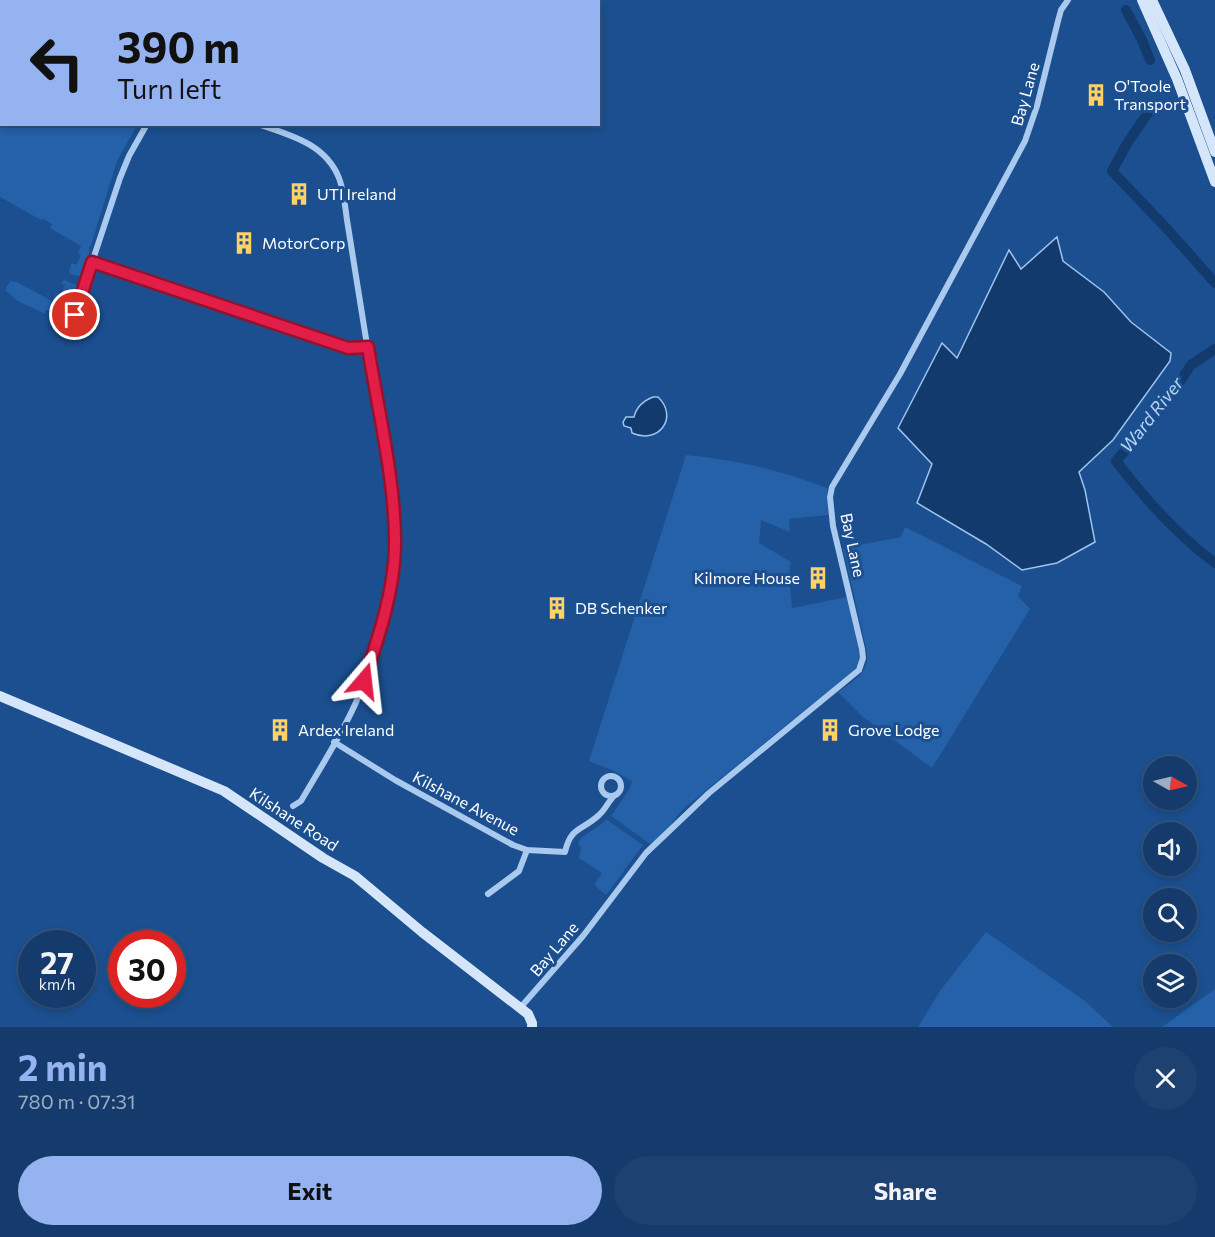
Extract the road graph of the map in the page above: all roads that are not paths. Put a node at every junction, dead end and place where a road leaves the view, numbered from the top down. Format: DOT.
graph roads {
  1 [pos="1068,0"];
  2 [pos="1133,0"];
  3 [pos="1142,0"];
  4 [pos="1152,0"];
  5 [pos="1167,56"];
  6 [pos="146,126"];
  7 [pos="263,126"];
  8 [pos="1215,152"];
  9 [pos="1215,183"];
  10 [pos="92,262"];
  11 [pos="71,326"];
  12 [pos="368,347"];
  13 [pos="0,696"];
  14 [pos="334,742"];
  15 [pos="604,794"];
  16 [pos="614,796"];
  17 [pos="606,804"];
  18 [pos="294,806"];
  19 [pos="528,850"];
  20 [pos="488,894"];
  21 [pos="520,1008"];
  22 [pos="532,1027"];
  1 -- 21 [label="street, Bay Lane"];
  2 -- 5 [label="street"];
  3 -- 5 [label="street"];
  4 -- 8 [label="street"];
  5 -- 9 [label="street"];
  6 -- 10 [label="street"];
  7 -- 12 [label="street"];
  10 -- 11 [label="street"];
  10 -- 12 [label="street"];
  12 -- 14 [label="street"];
  13 -- 21 [label="street, Kilshane Road"];
  14 -- 18 [label="street"];
  14 -- 19 [label="street, Kilshane Avenue"];
  15 -- 16 [label="street"];
  15 -- 16 [label="street"];
  15 -- 17 [label="street"];
  16 -- 17 [label="street, Kilshane Avenue"];
  17 -- 19 [label="street, Kilshane Avenue"];
  19 -- 20 [label="street"];
  21 -- 22 [label="street, Kilshane Road"];
}
